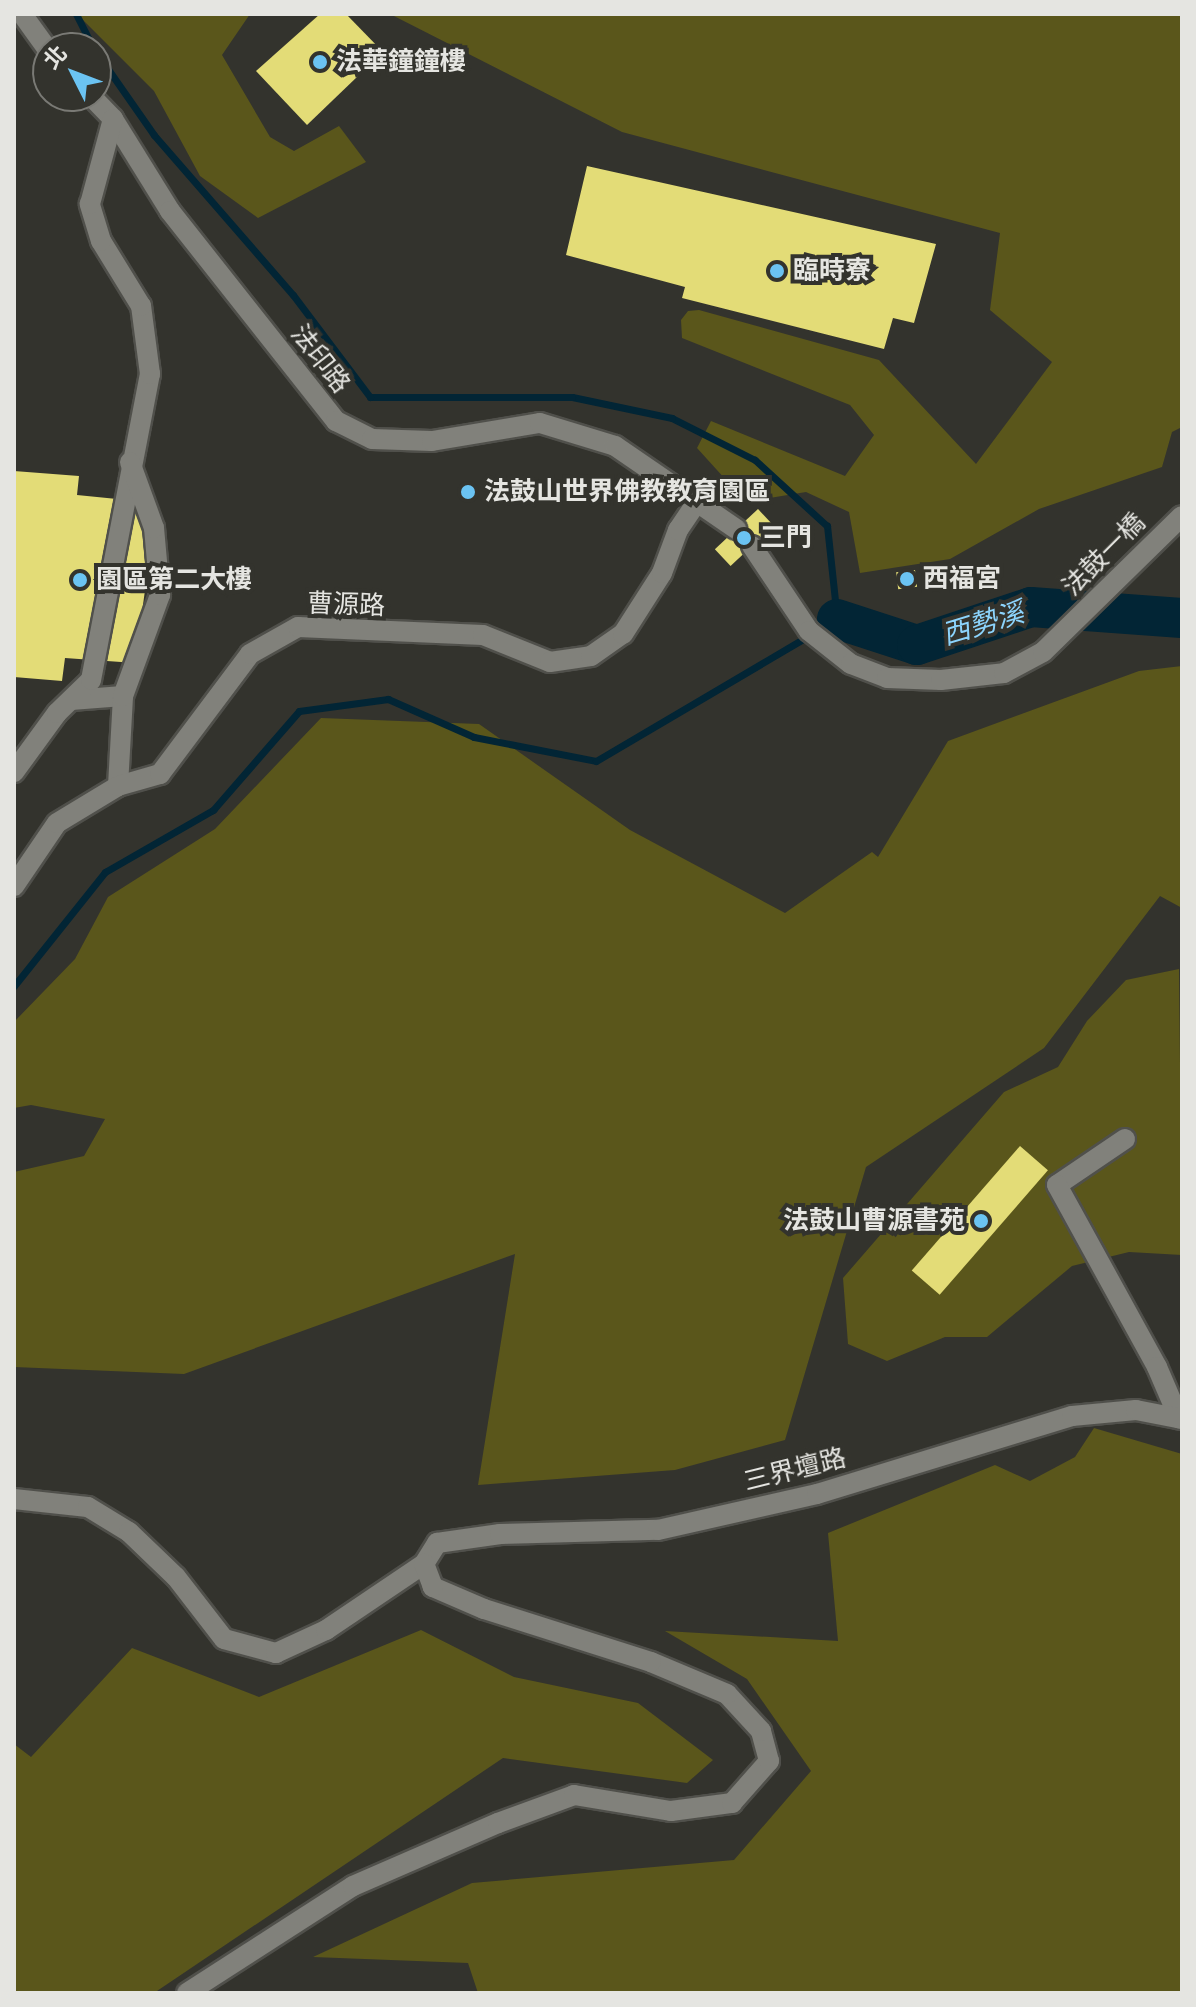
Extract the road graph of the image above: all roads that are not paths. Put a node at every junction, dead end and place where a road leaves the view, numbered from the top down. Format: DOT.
graph roads {
  1 [pos="22,14"];
  2 [pos="35,32"];
  3 [pos="106,112"];
  4 [pos="113,119"];
  5 [pos="130,462"];
  6 [pos="697,502"];
  7 [pos="1176,521"];
  8 [pos="736,529"];
  9 [pos="752,546"];
  10 [pos="123,696"];
  11 [pos="71,700"];
  12 [pos="14,772"];
  13 [pos="118,786"];
  14 [pos="14,886"];
  15 [pos="1125,1139"];
  16 [pos="1180,1419"];
  17 [pos="14,1499"];
  18 [pos="424,1564"];
  19 [pos="187,1993"];
  1 -- 2 [label="street"];
  3 -- 4 [label="street, 法印路"];
  4 -- 5 [label="street"];
  4 -- 6 [label="street, 法印路"];
  5 -- 10 [label="street"];
  5 -- 11 [label="street"];
  6 -- 8 [label="street, 法印路"];
  6 -- 13 [label="street, 曹源路"];
  7 -- 9 [label="street, 法鼓一橋"];
  10 -- 11 [label="street"];
  10 -- 13 [label="street"];
  11 -- 12 [label="street"];
  13 -- 14 [label="street, 曹源路"];
  15 -- 16 [label="street"];
  16 -- 18 [label="street, 三界壇路"];
  17 -- 18 [label="street, 三界壇路"];
  18 -- 19 [label="street"];
}
